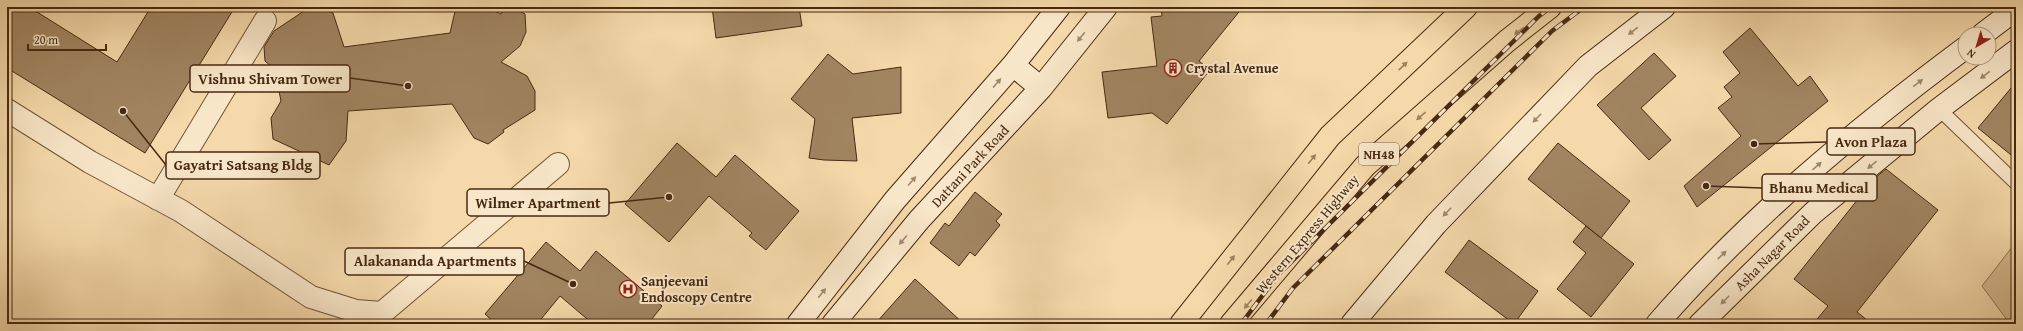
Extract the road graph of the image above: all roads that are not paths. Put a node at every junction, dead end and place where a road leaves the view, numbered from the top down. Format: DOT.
graph roads {
  1 [pos="1059,7"];
  2 [pos="1106,7"];
  3 [pos="1466,7"];
  4 [pos="1550,7"];
  5 [pos="1664,7"];
  6 [pos="2016,9"];
  7 [pos="265,20"];
  8 [pos="1994,26"];
  9 [pos="2016,52"];
  10 [pos="1957,54"];
  11 [pos="1013,65"];
  12 [pos="1041,88"];
  13 [pos="1939,109"];
  14 [pos="7,110"];
  15 [pos="558,164"];
  16 [pos="2016,183"];
  17 [pos="158,199"];
  18 [pos="895,200"];
  19 [pos="919,220"];
  20 [pos="1665,321"];
  21 [pos="798,324"];
  22 [pos="833,324"];
  23 [pos="1181,324"];
  24 [pos="1231,324"];
  25 [pos="1352,324"];
  26 [pos="1700,324"];
  1 -- 11 [label="street"];
  2 -- 12 [label="street, Dattani Park Road, one-way"];
  23 -- 3 [label="highway, one-way"];
  4 -- 24 [label="highway, Western Express Highway / NH48, one-way"];
  5 -- 25 [label="street, one-way"];
  6 -- 8 [label="street"];
  7 -- 17 [label="street"];
  9 -- 13 [label="street, Asha Nagar Road, one-way"];
  20 -- 10 [label="street, one-way"];
  11 -- 12 [label="street"];
  18 -- 11 [label="street, one-way"];
  12 -- 19 [label="street, Dattani Park Road"];
  13 -- 16 [label="lane"];
  13 -- 26 [label="street, Asha Nagar Road, one-way"];
  14 -- 17 [label="street"];
  15 -- 17 [label="street"];
  18 -- 19 [label="street"];
  21 -- 18 [label="street, one-way"];
  19 -- 22 [label="street, Dattani Park Road, one-way"];
}
